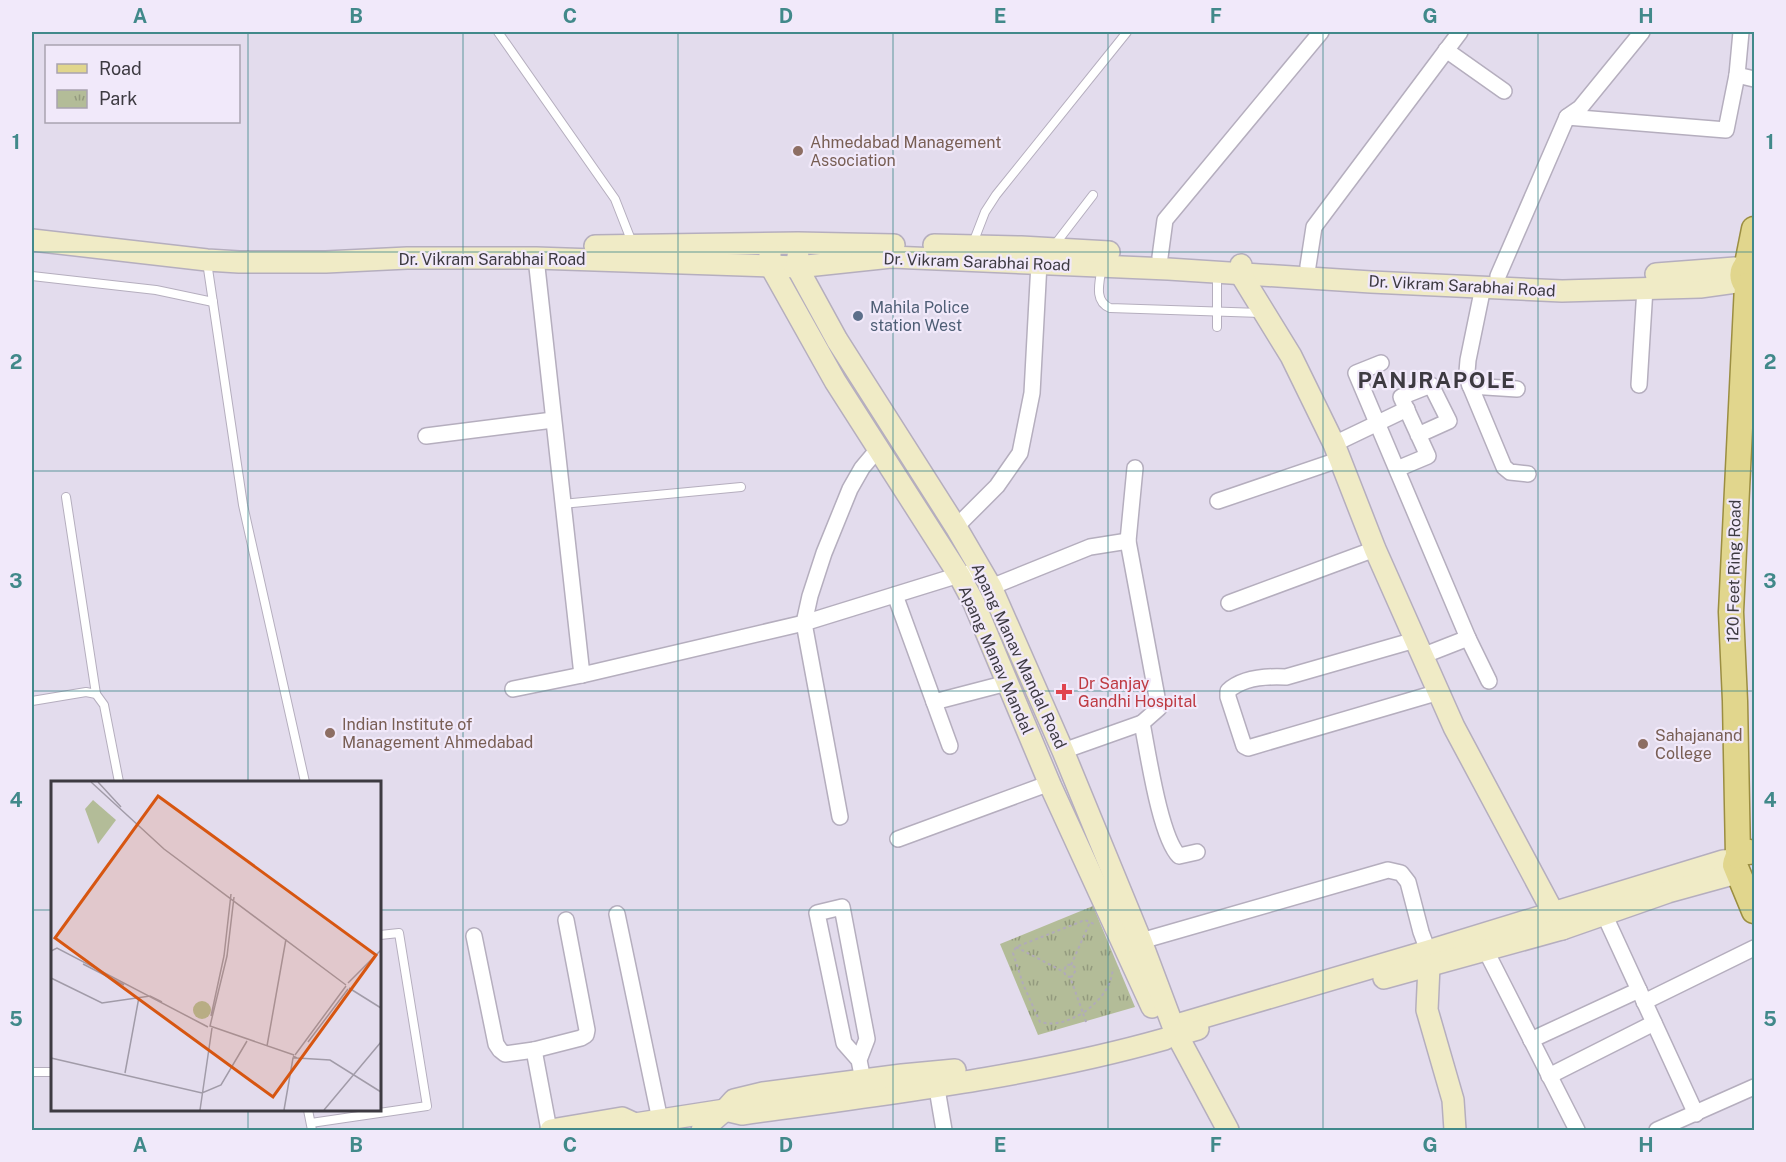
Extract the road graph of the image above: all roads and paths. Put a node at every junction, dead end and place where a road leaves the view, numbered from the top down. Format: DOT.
graph roads {
  1 [pos="498,32"];
  2 [pos="1127,32"];
  3 [pos="1321,32"];
  4 [pos="1460,32"];
  5 [pos="1642,32"];
  6 [pos="1741,32"];
  7 [pos="1446,50"];
  8 [pos="1737,75"];
  9 [pos="1755,79"];
  10 [pos="1504,91"];
  11 [pos="1567,117"];
  12 [pos="1093,195"];
  13 [pos="32,228"];
  14 [pos="1755,229"];
  15 [pos="32,240"];
  16 [pos="798,243"];
  17 [pos="771,244"];
  18 [pos="972,245"];
  19 [pos="207,253"];
  20 [pos="635,253"];
  21 [pos="1046,255"];
  22 [pos="1160,256"];
  23 [pos="536,258"];
  24 [pos="770,265"];
  25 [pos="1102,266"];
  26 [pos="1308,266"];
  27 [pos="797,267"];
  28 [pos="1241,268"];
  29 [pos="1217,272"];
  30 [pos="1748,275"];
  31 [pos="32,276"];
  32 [pos="1491,282"];
  33 [pos="1645,288"];
  34 [pos="213,302"];
  35 [pos="1216,312"];
  36 [pos="1265,314"];
  37 [pos="1217,327"];
  38 [pos="1381,363"];
  39 [pos="1639,385"];
  40 [pos="1470,386"];
  41 [pos="1517,389"];
  42 [pos="1407,410"];
  43 [pos="553,420"];
  44 [pos="1378,424"];
  45 [pos="1418,435"];
  46 [pos="426,436"];
  47 [pos="879,449"];
  48 [pos="1337,452"];
  49 [pos="1135,468"];
  50 [pos="1397,469"];
  51 [pos="1527,474"];
  52 [pos="741,487"];
  53 [pos="66,497"];
  54 [pos="1218,501"];
  55 [pos="562,504"];
  56 [pos="956,527"];
  57 [pos="1128,541"];
  58 [pos="1375,549"];
  59 [pos="959,575"];
  60 [pos="986,579"];
  61 [pos="895,595"];
  62 [pos="1229,603"];
  63 [pos="804,623"];
  64 [pos="1468,638"];
  65 [pos="1419,648"];
  66 [pos="582,675"];
  67 [pos="1489,681"];
  68 [pos="1007,683"];
  69 [pos="513,689"];
  70 [pos="1439,692"];
  71 [pos="96,694"];
  72 [pos="32,701"];
  73 [pos="934,702"];
  74 [pos="1142,723"];
  75 [pos="950,746"];
  76 [pos="1063,751"];
  77 [pos="1074,778"];
  78 [pos="119,781"];
  79 [pos="305,781"];
  80 [pos="1050,785"];
  81 [pos="840,817"];
  82 [pos="898,839"];
  83 [pos="1197,852"];
  84 [pos="1743,866"];
  85 [pos="1755,911"];
  86 [pos="617,914"];
  87 [pos="1604,914"];
  88 [pos="567,920"];
  89 [pos="1558,920"];
  90 [pos="1090,922"];
  91 [pos="1095,924"];
  92 [pos="381,935"];
  93 [pos="474,936"];
  94 [pos="1141,940"];
  95 [pos="1016,947"];
  96 [pos="1755,948"];
  97 [pos="1485,949"];
  98 [pos="1429,958"];
  99 [pos="1110,960"];
  100 [pos="1071,965"];
  101 [pos="1064,972"];
  102 [pos="1070,977"];
  103 [pos="1642,996"];
  104 [pos="1083,1013"];
  105 [pos="1086,1022"];
  106 [pos="1654,1023"];
  107 [pos="1168,1033"];
  108 [pos="1531,1040"];
  109 [pos="534,1050"];
  110 [pos="861,1070"];
  111 [pos="32,1072"];
  112 [pos="51,1072"];
  113 [pos="1549,1076"];
  114 [pos="935,1079"];
  115 [pos="1755,1087"];
  116 [pos="725,1110"];
  117 [pos="308,1111"];
  118 [pos="1696,1114"];
  119 [pos="660,1125"];
  120 [pos="692,1126"];
  121 [pos="312,1127"];
  122 [pos="629,1127"];
  123 [pos="1676,1127"];
  124 [pos="550,1131"];
  125 [pos="944,1131"];
  126 [pos="1216,1131"];
  127 [pos="1227,1131"];
  128 [pos="1455,1131"];
  129 [pos="1577,1131"];
  130 [pos="1657,1131"];
  1 -- 20 [label="lane"];
  2 -- 18 [label="lane"];
  3 -- 22 [label="street"];
  4 -- 7 [label="street"];
  5 -- 11 [label="street"];
  6 -- 8 [label="street"];
  7 -- 10 [label="street"];
  7 -- 26 [label="street"];
  8 -- 9 [label="street"];
  8 -- 11 [label="street"];
  11 -- 32 [label="street"];
  12 -- 21 [label="lane"];
  13 -- 19 [label="street, Dr. Vikram Sarabhai Road"];
  14 -- 30 [label="main road, 120 Feet Ring Road"];
  15 -- 19 [label="street, Dr. Vikram Sarabhai Road"];
  16 -- 17 [label="street, Dr. Vikram Sarabhai Road"];
  16 -- 18 [label="street, Dr. Vikram Sarabhai Road"];
  16 -- 27 [label="street"];
  17 -- 20 [label="street, Dr. Vikram Sarabhai Road"];
  17 -- 24 [label="street"];
  18 -- 21 [label="street, Dr. Vikram Sarabhai Road"];
  19 -- 20 [label="street, Dr. Vikram Sarabhai Road"];
  19 -- 23 [label="street, Dr. Vikram Sarabhai Road"];
  19 -- 34 [label="lane"];
  20 -- 23 [label="street, Dr. Vikram Sarabhai Road"];
  20 -- 24 [label="street, Dr. Vikram Sarabhai Road"];
  21 -- 22 [label="street, Dr. Vikram Sarabhai Road"];
  21 -- 25 [label="street, Dr. Vikram Sarabhai Road"];
  21 -- 27 [label="street, Dr. Vikram Sarabhai Road"];
  21 -- 56 [label="street"];
  22 -- 28 [label="street, Dr. Vikram Sarabhai Road"];
  23 -- 43 [label="street"];
  24 -- 27 [label="street, Dr. Vikram Sarabhai Road"];
  24 -- 47 [label="street, Apang Manav Mandal"];
  25 -- 29 [label="street, Dr. Vikram Sarabhai Road"];
  25 -- 35 [label="lane"];
  26 -- 28 [label="street, Dr. Vikram Sarabhai Road"];
  26 -- 32 [label="street, Dr. Vikram Sarabhai Road"];
  27 -- 56 [label="street, Apang Manav Mandal Road"];
  28 -- 29 [label="street, Dr. Vikram Sarabhai Road"];
  28 -- 32 [label="street, Dr. Vikram Sarabhai Road"];
  28 -- 36 [label="street"];
  29 -- 35 [label="lane"];
  30 -- 32 [label="street, Dr. Vikram Sarabhai Road"];
  30 -- 33 [label="street, Dr. Vikram Sarabhai Road"];
  30 -- 84 [label="main road, 120 Feet Ring Road"];
  31 -- 34 [label="lane"];
  32 -- 33 [label="street, Dr. Vikram Sarabhai Road"];
  32 -- 40 [label="street"];
  33 -- 39 [label="street"];
  34 -- 79 [label="lane"];
  35 -- 36 [label="lane"];
  35 -- 37 [label="lane"];
  36 -- 48 [label="street"];
  38 -- 44 [label="street"];
  40 -- 41 [label="street"];
  40 -- 51 [label="street"];
  42 -- 44 [label="street"];
  42 -- 45 [label="street"];
  42 -- 45 [label="street"];
  43 -- 46 [label="street"];
  43 -- 55 [label="street"];
  44 -- 48 [label="street"];
  44 -- 50 [label="street"];
  45 -- 50 [label="street"];
  47 -- 59 [label="street, Apang Manav Mandal"];
  47 -- 63 [label="street"];
  48 -- 54 [label="street"];
  48 -- 58 [label="street"];
  49 -- 57 [label="street"];
  50 -- 64 [label="street"];
  52 -- 55 [label="lane"];
  53 -- 71 [label="lane"];
  55 -- 66 [label="street"];
  56 -- 60 [label="street, Apang Manav Mandal Road"];
  57 -- 60 [label="street"];
  57 -- 74 [label="street"];
  58 -- 62 [label="street"];
  58 -- 65 [label="street"];
  59 -- 60 [label="street"];
  59 -- 61 [label="street"];
  59 -- 68 [label="street, Apang Manav Mandal"];
  60 -- 76 [label="street, Apang Manav Mandal Road"];
  61 -- 63 [label="street"];
  61 -- 73 [label="street"];
  63 -- 66 [label="street"];
  63 -- 81 [label="street"];
  64 -- 65 [label="street"];
  64 -- 67 [label="street"];
  65 -- 70 [label="street"];
  65 -- 70 [label="street"];
  66 -- 69 [label="street"];
  68 -- 73 [label="street"];
  68 -- 80 [label="street, Apang Manav Mandal"];
  70 -- 89 [label="street"];
  71 -- 72 [label="lane"];
  71 -- 78 [label="lane"];
  73 -- 75 [label="street"];
  74 -- 76 [label="street"];
  74 -- 83 [label="street"];
  76 -- 77 [label="street, Apang Manav Mandal Road"];
  77 -- 80 [label="street"];
  77 -- 94 [label="street, Apang Manav Mandal Road"];
  80 -- 82 [label="street"];
  80 -- 107 [label="street, Apang Manav Mandal"];
  84 -- 85 [label="main road, 120 Feet Ring Road"];
  84 -- 87 [label="street"];
  84 -- 89 [label="street"];
  86 -- 119 [label="street"];
  87 -- 89 [label="street"];
  87 -- 103 [label="street"];
  88 -- 109 [label="street"];
  89 -- 97 [label="street"];
  89 -- 98 [label="street"];
  90 -- 91 [label="path"];
  90 -- 95 [label="path"];
  90 -- 100 [label="path"];
  92 -- 121 [label="lane"];
  93 -- 109 [label="street"];
  94 -- 98 [label="street"];
  94 -- 107 [label="street, Apang Manav Mandal Road"];
  95 -- 101 [label="path"];
  95 -- 104 [label="path"];
  96 -- 103 [label="street"];
  97 -- 98 [label="street"];
  97 -- 108 [label="street"];
  98 -- 107 [label="street"];
  98 -- 128 [label="street"];
  99 -- 104 [label="path"];
  100 -- 101 [label="path"];
  100 -- 102 [label="path"];
  101 -- 102 [label="path"];
  102 -- 104 [label="path"];
  103 -- 106 [label="street"];
  103 -- 108 [label="street"];
  104 -- 105 [label="path"];
  106 -- 113 [label="street"];
  106 -- 118 [label="street"];
  107 -- 114 [label="street"];
  107 -- 126 [label="street, Apang Manav Mandal"];
  107 -- 127 [label="street, Apang Manav Mandal Road"];
  108 -- 113 [label="street"];
  109 -- 124 [label="street"];
  110 -- 110 [label="street"];
  110 -- 114 [label="street"];
  110 -- 116 [label="street"];
  111 -- 112 [label="lane"];
  113 -- 129 [label="street"];
  114 -- 116 [label="street"];
  114 -- 125 [label="street"];
  115 -- 118 [label="street"];
  116 -- 120 [label="street"];
  117 -- 121 [label="lane"];
  118 -- 123 [label="street"];
  119 -- 120 [label="street"];
  119 -- 122 [label="street"];
  122 -- 124 [label="street"];
  123 -- 130 [label="street"];
}
